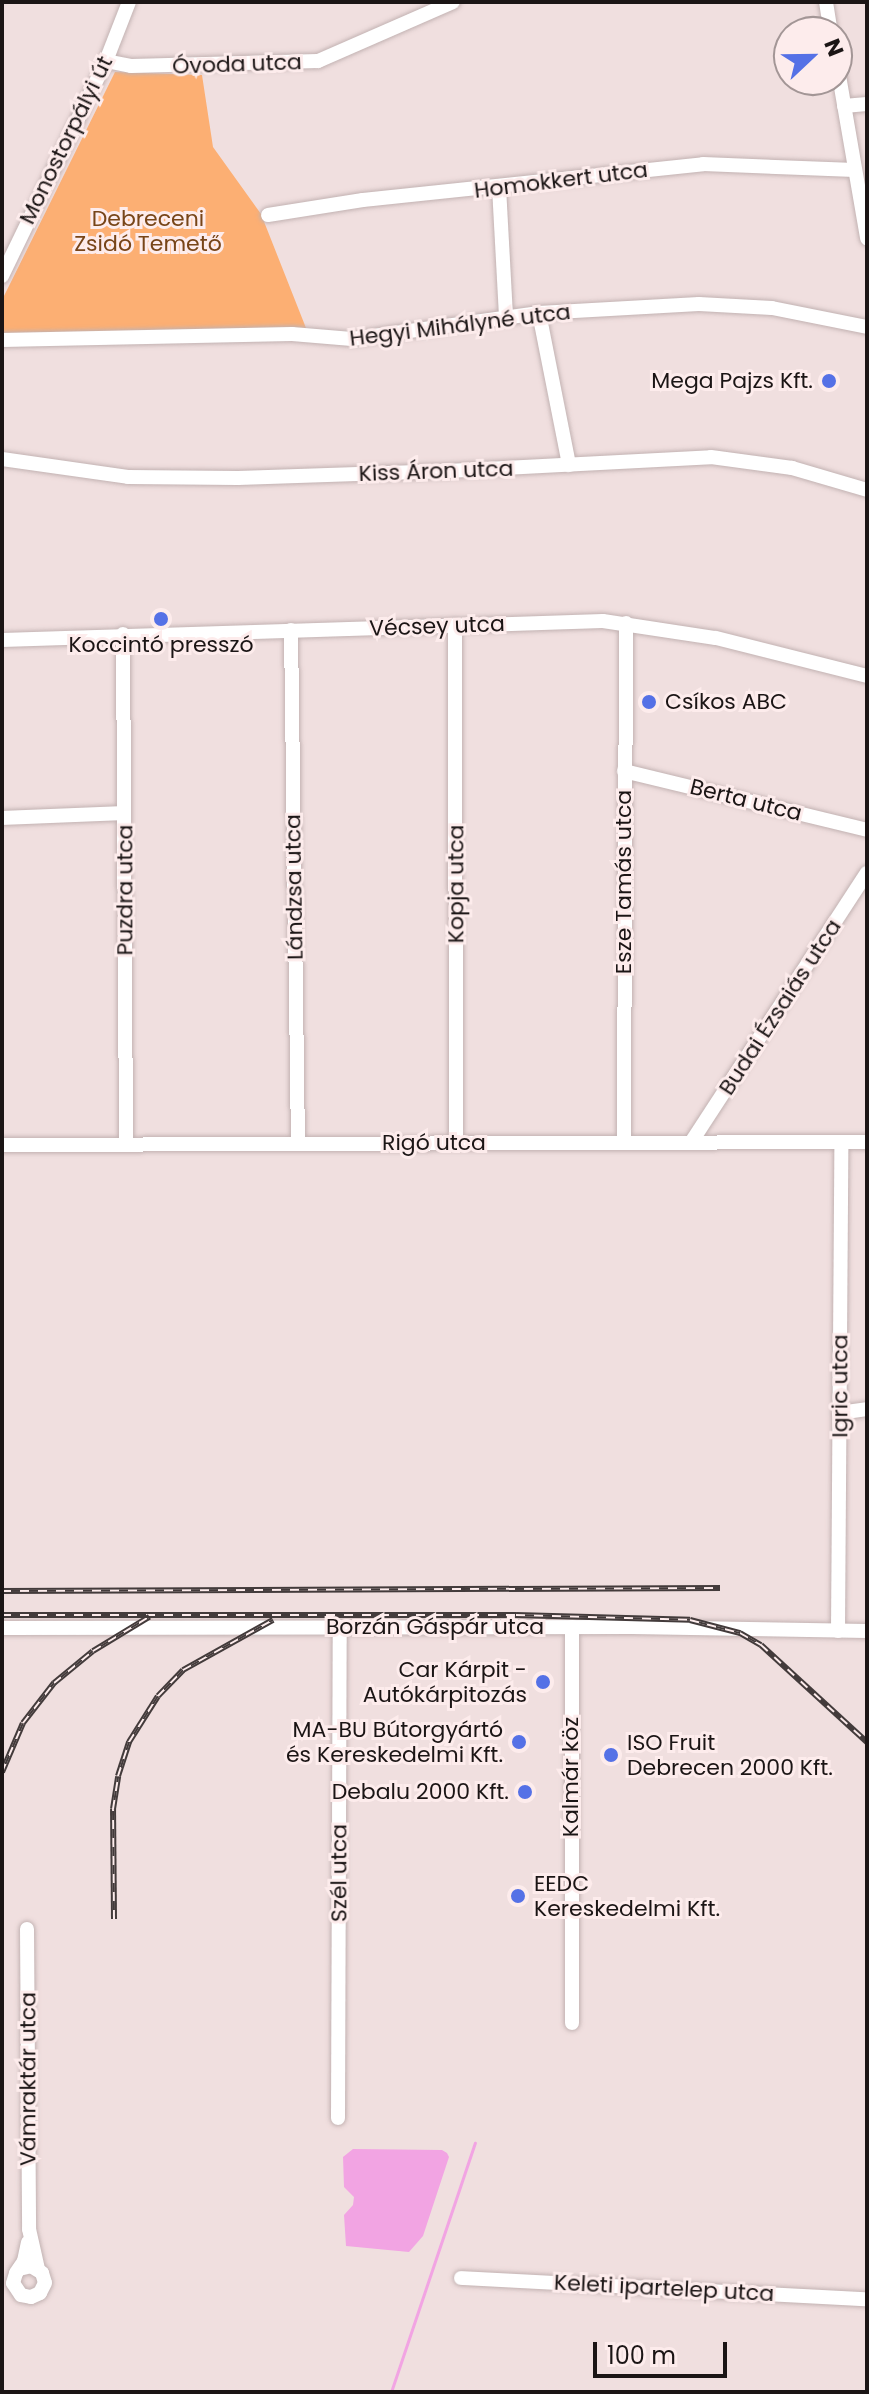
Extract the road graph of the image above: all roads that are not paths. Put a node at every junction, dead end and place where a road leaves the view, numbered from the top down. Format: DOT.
graph roads {
  1 [pos="129,2"];
  2 [pos="447,3"];
  3 [pos="106,61"];
  4 [pos="842,96"];
  5 [pos="867,104"];
  6 [pos="844,106"];
  7 [pos="855,170"];
  8 [pos="499,187"];
  9 [pos="268,215"];
  10 [pos="867,238"];
  11 [pos="2,276"];
  12 [pos="539,313"];
  13 [pos="506,317"];
  14 [pos="867,327"];
  15 [pos="2,340"];
  16 [pos="2,459"];
  17 [pos="569,465"];
  18 [pos="867,490"];
  19 [pos="626,623"];
  20 [pos="455,625"];
  21 [pos="291,630"];
  22 [pos="123,634"];
  23 [pos="2,640"];
  24 [pos="867,676"];
  25 [pos="624,771"];
  26 [pos="124,813"];
  27 [pos="2,818"];
  28 [pos="867,830"];
  29 [pos="867,873"];
  30 [pos="692,1141"];
  31 [pos="624,1142"];
  32 [pos="841,1142"];
  33 [pos="867,1142"];
  34 [pos="456,1143"];
  35 [pos="298,1144"];
  36 [pos="2,1145"];
  37 [pos="126,1145"];
  38 [pos="867,1409"];
  39 [pos="839,1413"];
  40 [pos="340,1627"];
  41 [pos="572,1627"];
  42 [pos="2,1628"];
  43 [pos="838,1631"];
  44 [pos="867,1631"];
  45 [pos="27,1929"];
  46 [pos="572,2023"];
  47 [pos="338,2118"];
  48 [pos="29,2229"];
  49 [pos="38,2269"];
  50 [pos="461,2278"];
  51 [pos="11,2279"];
  52 [pos="867,2299"];
  1 -- 3 [label="street, Monostorpályi út"];
  2 -- 3 [label="street, Óvoda utca"];
  3 -- 11 [label="street, Monostorpályi út"];
  4 -- 6 [label="street"];
  5 -- 6 [label="street"];
  6 -- 7 [label="street"];
  7 -- 8 [label="street, Homokkert utca"];
  7 -- 10 [label="street"];
  8 -- 9 [label="street, Homokkert utca"];
  8 -- 13 [label="street"];
  12 -- 13 [label="street, Hegyi Mihályné utca"];
  12 -- 14 [label="street, Hegyi Mihályné utca"];
  12 -- 17 [label="street"];
  13 -- 15 [label="street, Hegyi Mihályné utca"];
  16 -- 17 [label="street, Kiss Áron utca"];
  17 -- 18 [label="street, Kiss Áron utca"];
  19 -- 20 [label="street, Vécsey utca"];
  19 -- 24 [label="street, Vécsey utca"];
  19 -- 25 [label="street, Esze Tamás utca"];
  20 -- 21 [label="street, Vécsey utca"];
  20 -- 34 [label="street, Kopja utca"];
  21 -- 22 [label="street, Vécsey utca"];
  21 -- 35 [label="street, Lándzsa utca"];
  22 -- 23 [label="street, Vécsey utca"];
  22 -- 26 [label="street, Puzdra utca"];
  25 -- 28 [label="street, Berta utca"];
  25 -- 31 [label="street, Esze Tamás utca"];
  26 -- 27 [label="street"];
  26 -- 37 [label="street, Puzdra utca"];
  29 -- 30 [label="street, Budai Ézsaiás utca"];
  30 -- 31 [label="street, Rigó utca"];
  30 -- 32 [label="street, Rigó utca"];
  31 -- 34 [label="street, Rigó utca"];
  32 -- 33 [label="street, Rigó utca"];
  32 -- 39 [label="street, Igric utca"];
  34 -- 35 [label="street, Rigó utca"];
  35 -- 37 [label="street, Rigó utca"];
  36 -- 37 [label="street, Rigó utca"];
  38 -- 39 [label="street"];
  39 -- 43 [label="street, Igric utca"];
  40 -- 41 [label="street, Borzán Gáspár utca"];
  40 -- 42 [label="street, Borzán Gáspár utca"];
  40 -- 47 [label="street, Szél utca"];
  41 -- 43 [label="street, Borzán Gáspár utca"];
  41 -- 46 [label="street, Kalmár köz"];
  43 -- 44 [label="street, Borzán Gáspár utca"];
  45 -- 48 [label="street, Vámraktár utca"];
  48 -- 49 [label="street, Vámraktár utca"];
  48 -- 51 [label="street, Vámraktár utca"];
  49 -- 51 [label="street"];
  49 -- 51 [label="street"];
  50 -- 52 [label="street, Keleti ipartelep utca"];
}
